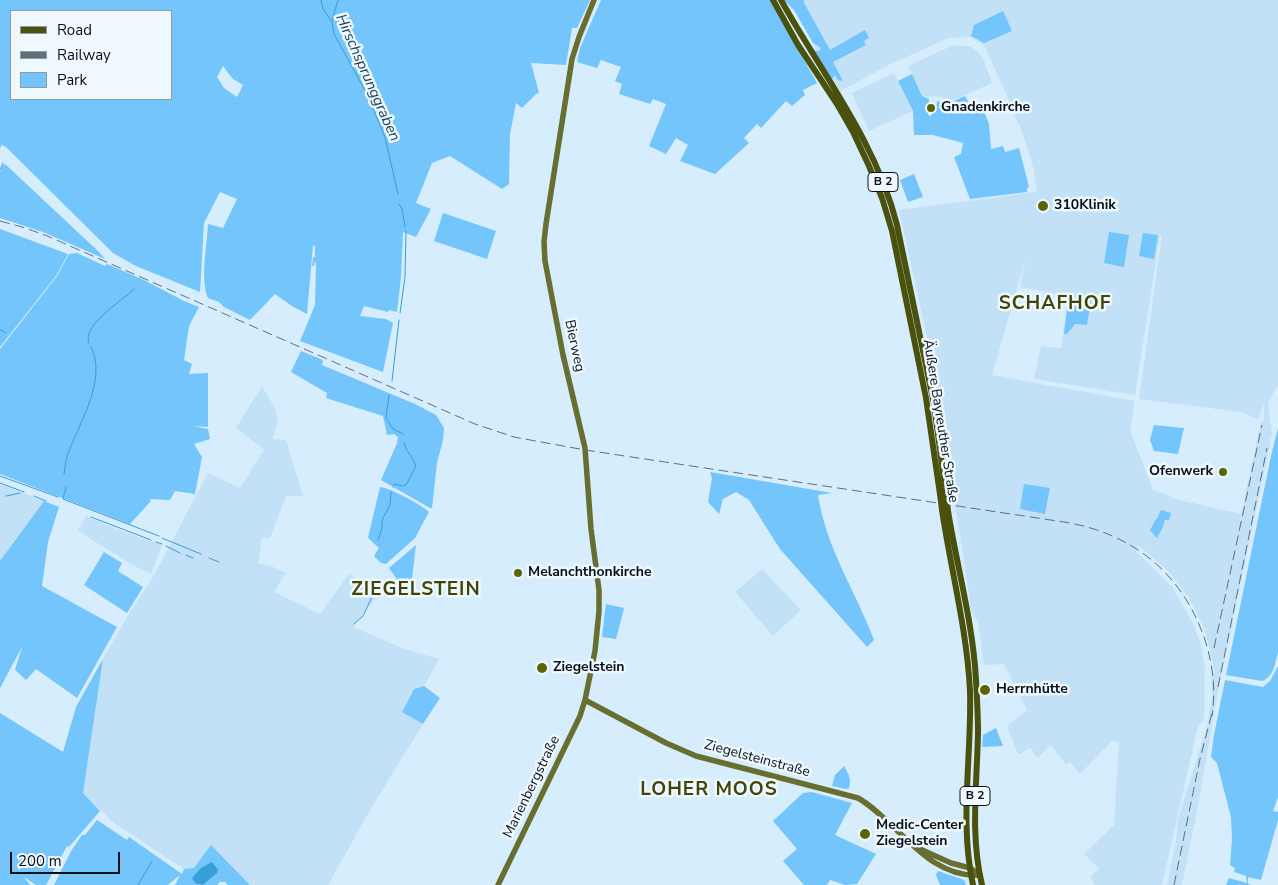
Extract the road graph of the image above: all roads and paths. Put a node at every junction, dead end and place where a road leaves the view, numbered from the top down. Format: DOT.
graph roads {
  1 [pos="594,0"];
  2 [pos="773,0"];
  3 [pos="781,0"];
  4 [pos="943,495"];
  5 [pos="945,510"];
  6 [pos="585,700"];
  7 [pos="976,842"];
  8 [pos="967,843"];
  9 [pos="916,847"];
  10 [pos="970,868"];
  11 [pos="980,875"];
  12 [pos="971,876"];
  13 [pos="498,885"];
  14 [pos="973,885"];
  15 [pos="982,885"];
  1 -- 6 [label="main road, Bierweg"];
  2 -- 4 [label="main road, Äußere Bayreuther Straße / B 2"];
  3 -- 4 [label="main road, Äußere Bayreuther Straße / B 2"];
  4 -- 5 [label="main road, Äußere Bayreuther Straße / B 2, bridge"];
  5 -- 7 [label="main road, Äußere Bayreuther Straße / B 2"];
  5 -- 8 [label="main road, Äußere Bayreuther Straße / B 2"];
  6 -- 9 [label="main road, Ziegelsteinstraße"];
  6 -- 13 [label="main road, Marienbergstraße"];
  7 -- 8 [label="main road"];
  7 -- 11 [label="main road, Äußere Bayreuther Straße / B 2"];
  8 -- 10 [label="main road, Äußere Bayreuther Straße / B 2"];
  9 -- 10 [label="main road, Ziegelsteinstraße"];
  9 -- 12 [label="main road, Ziegelsteinstraße"];
  10 -- 11 [label="main road, Ziegelsteinstraße"];
  10 -- 12 [label="main road, Äußere Bayreuther Straße / B 2"];
  11 -- 12 [label="main road"];
  11 -- 15 [label="main road, Äußere Bayreuther Straße / B 2"];
  12 -- 14 [label="main road, Äußere Bayreuther Straße / B 2"];
}
